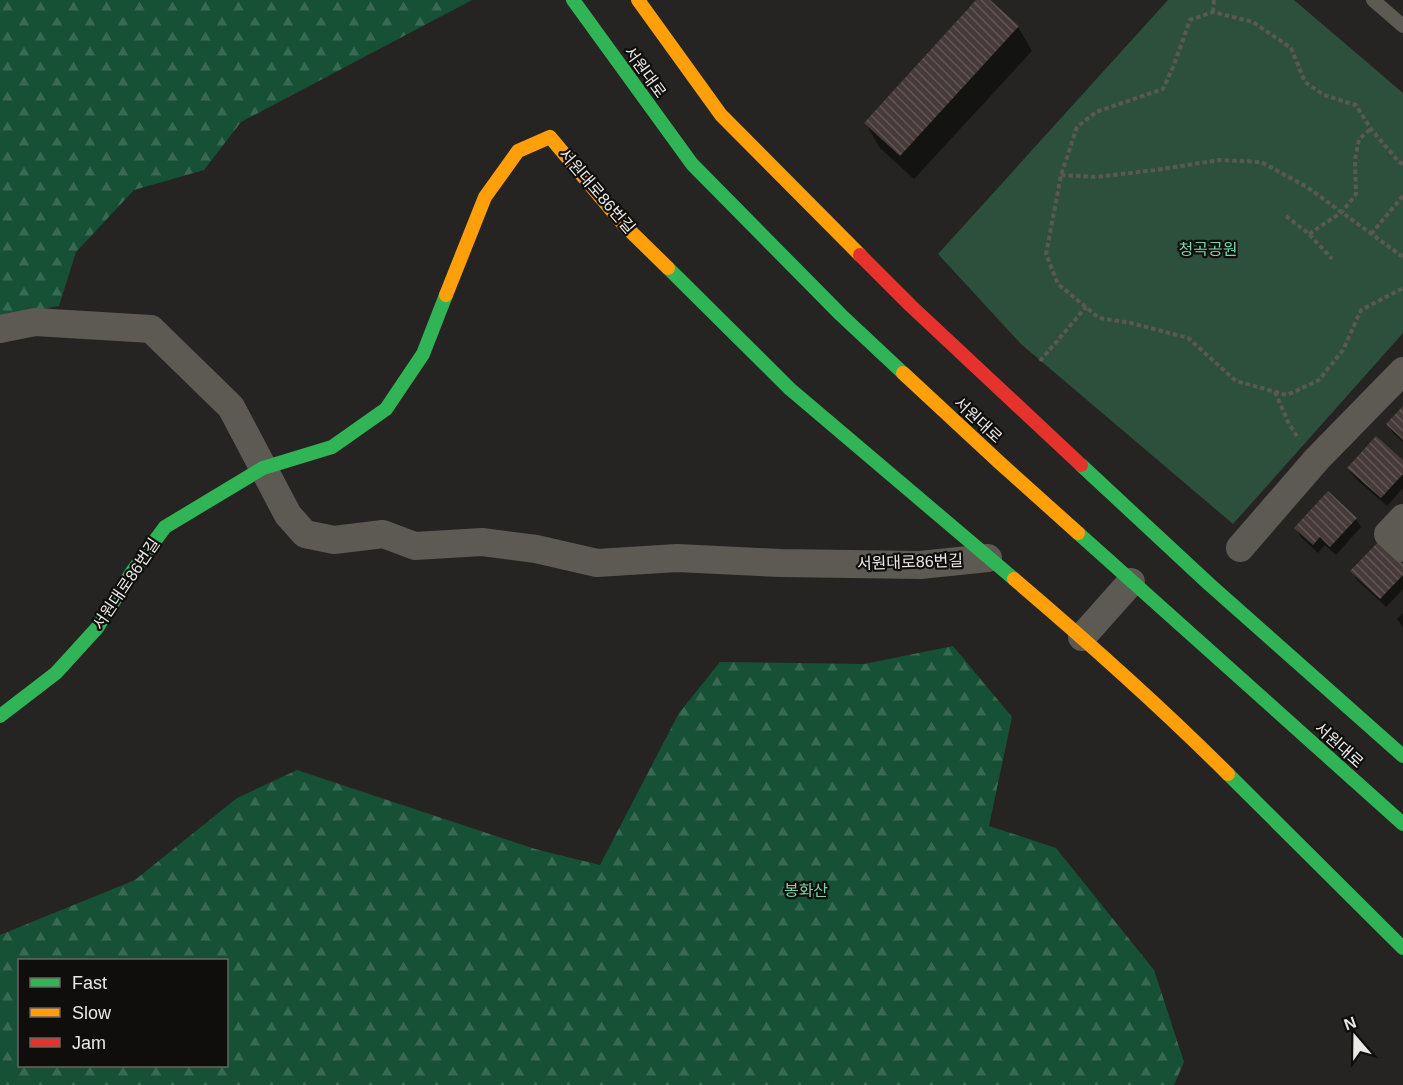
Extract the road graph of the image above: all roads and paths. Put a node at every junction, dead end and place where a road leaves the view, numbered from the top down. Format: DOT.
graph roads {
  1 [pos="573,0"];
  2 [pos="638,0"];
  3 [pos="1214,0"];
  4 [pos="1373,0"];
  5 [pos="1213,12"];
  6 [pos="1403,26"];
  7 [pos="1371,129"];
  8 [pos="1403,164"];
  9 [pos="1060,175"];
  10 [pos="1403,196"];
  11 [pos="1342,212"];
  12 [pos="1286,216"];
  13 [pos="1309,234"];
  14 [pos="1371,234"];
  15 [pos="1403,257"];
  16 [pos="1332,259"];
  17 [pos="1403,288"];
  18 [pos="1086,307"];
  19 [pos="0,329"];
  20 [pos="1040,361"];
  21 [pos="1403,371"];
  22 [pos="1274,392"];
  23 [pos="1317,459"];
  24 [pos="263,468"];
  25 [pos="1403,518"];
  26 [pos="1240,548"];
  27 [pos="1403,548"];
  28 [pos="988,558"];
  29 [pos="1135,578"];
  30 [pos="1082,637"];
  31 [pos="0,716"];
  32 [pos="1403,756"];
  33 [pos="1403,824"];
  34 [pos="1403,948"];
  1 -- 29 [label="street, 서원대로"];
  2 -- 32 [label="street, 서원대로"];
  3 -- 5 [label="path"];
  4 -- 6 [label="lane"];
  5 -- 7 [label="path"];
  5 -- 9 [label="path"];
  7 -- 8 [label="path"];
  7 -- 11 [label="path"];
  9 -- 11 [label="path"];
  9 -- 18 [label="path"];
  10 -- 14 [label="path"];
  11 -- 13 [label="path"];
  11 -- 14 [label="path"];
  12 -- 13 [label="path"];
  13 -- 16 [label="path"];
  14 -- 15 [label="path"];
  17 -- 22 [label="path"];
  18 -- 20 [label="path"];
  18 -- 22 [label="path"];
  19 -- 24 [label="street, 서원대로86번길"];
  21 -- 23 [label="street"];
  22 -- 23 [label="path"];
  23 -- 26 [label="street"];
  24 -- 28 [label="street, 서원대로86번길"];
  24 -- 28 [label="street, 서원대로86번길"];
  24 -- 31 [label="street, 서원대로86번길"];
  25 -- 27 [label="street"];
  28 -- 30 [label="street, 서원대로86번길"];
  29 -- 30 [label="street"];
  29 -- 33 [label="street, 서원대로"];
  30 -- 34 [label="street, 서원대로86번길"];
}
